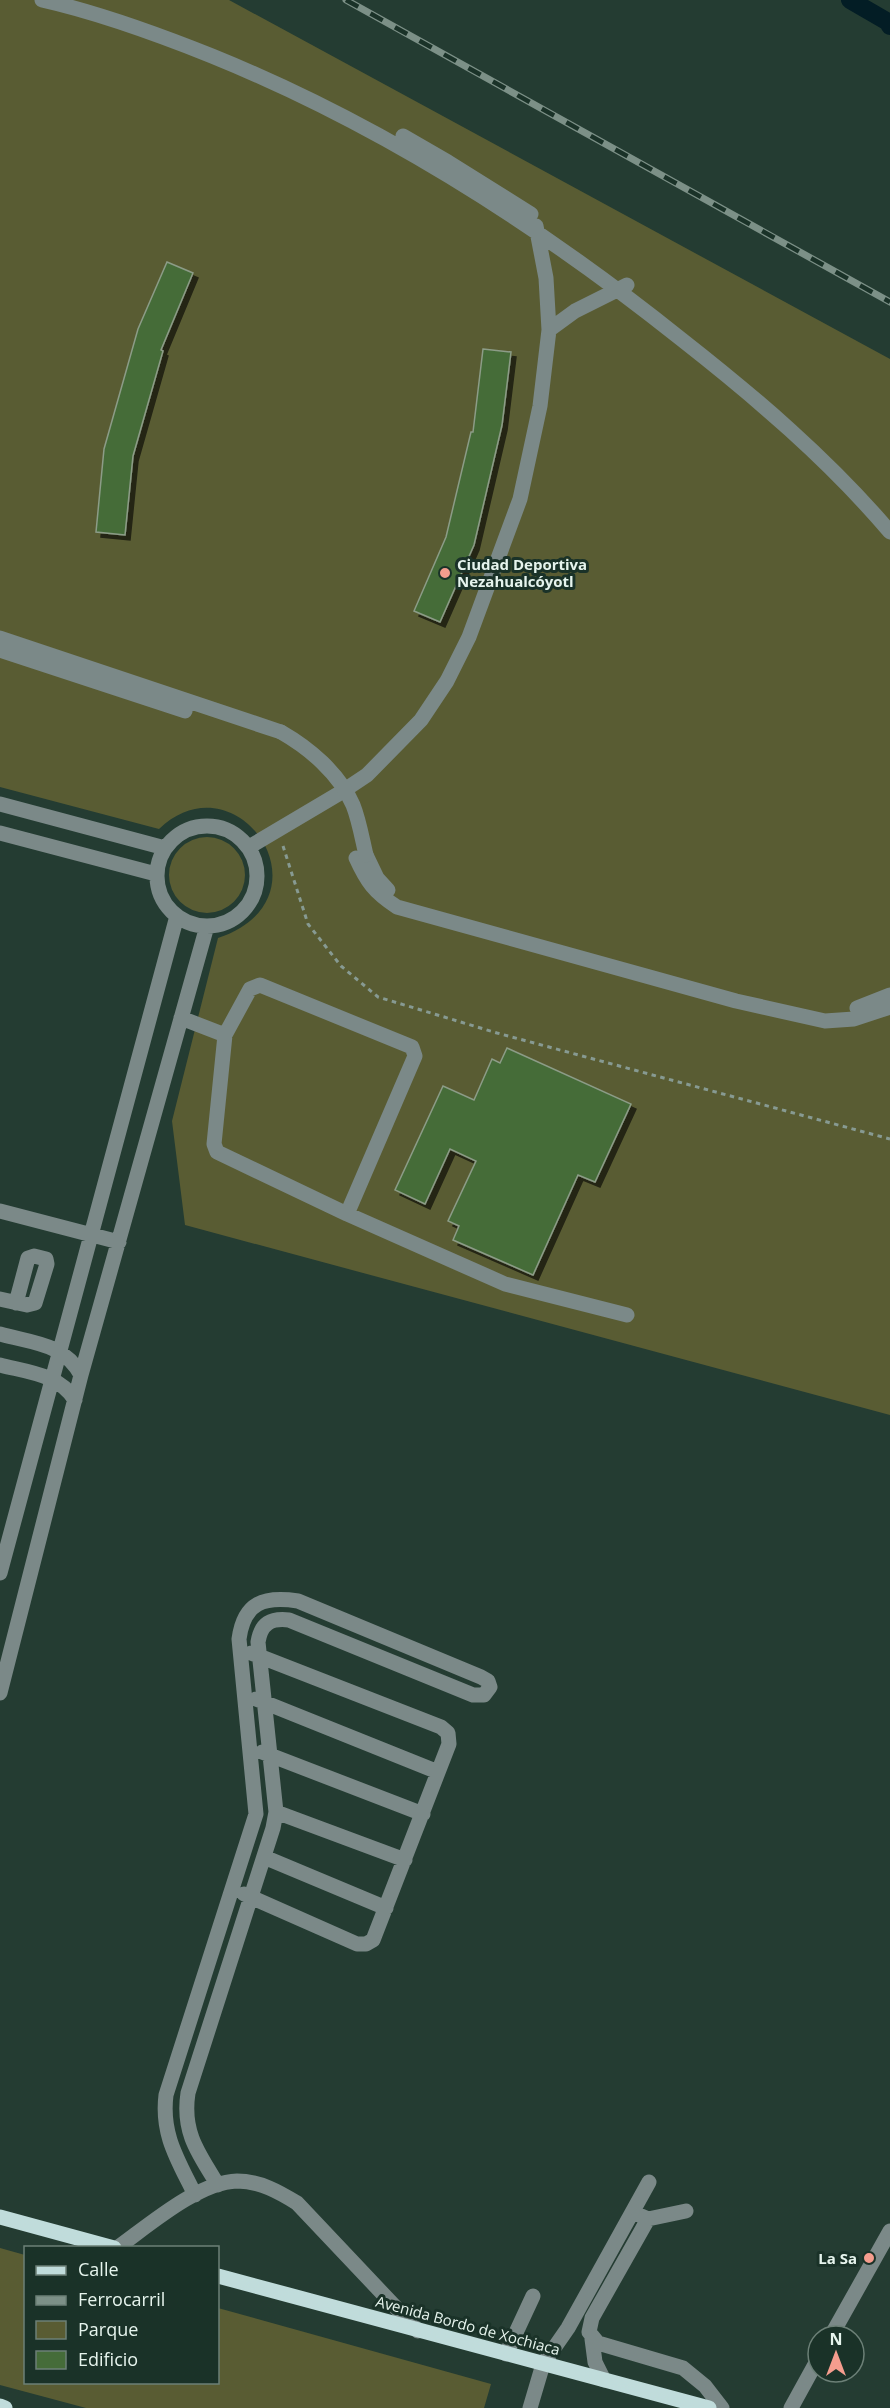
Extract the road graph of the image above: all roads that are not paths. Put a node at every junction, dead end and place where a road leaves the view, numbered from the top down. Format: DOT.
graph roads {
  1 [pos="42,0"];
  2 [pos="81,0"];
  3 [pos="537,224"];
  4 [pos="623,287"];
  5 [pos="549,330"];
  6 [pos="890,517"];
  7 [pos="890,532"];
  8 [pos="0,638"];
  9 [pos="0,650"];
  10 [pos="278,736"];
  11 [pos="0,804"];
  12 [pos="0,833"];
  13 [pos="249,847"];
  14 [pos="165,848"];
  15 [pos="361,856"];
  16 [pos="156,874"];
  17 [pos="177,916"];
  18 [pos="207,926"];
  19 [pos="890,995"];
  20 [pos="890,1007"];
  21 [pos="181,1018"];
  22 [pos="225,1035"];
  23 [pos="0,1211"];
  24 [pos="347,1214"];
  25 [pos="91,1235"];
  26 [pos="119,1242"];
  27 [pos="0,1299"];
  28 [pos="16,1303"];
  29 [pos="627,1315"];
  30 [pos="0,1334"];
  31 [pos="60,1350"];
  32 [pos="0,1365"];
  33 [pos="81,1375"];
  34 [pos="52,1378"];
  35 [pos="75,1400"];
  36 [pos="0,1573"];
  37 [pos="240,1650"];
  38 [pos="260,1655"];
  39 [pos="0,1693"];
  40 [pos="245,1695"];
  41 [pos="264,1702"];
  42 [pos="251,1749"];
  43 [pos="270,1755"];
  44 [pos="438,1772"];
  45 [pos="276,1812"];
  46 [pos="423,1814"];
  47 [pos="264,1857"];
  48 [pos="405,1860"];
  49 [pos="233,1888"];
  50 [pos="250,1898"];
  51 [pos="386,1908"];
  52 [pos="649,2182"];
  53 [pos="218,2185"];
  54 [pos="195,2195"];
  55 [pos="686,2211"];
  56 [pos="633,2212"];
  57 [pos="0,2217"];
  58 [pos="648,2219"];
  59 [pos="890,2231"];
  60 [pos="112,2246"];
  61 [pos="118,2246"];
  62 [pos="219,2276"];
  63 [pos="533,2296"];
  64 [pos="838,2324"];
  65 [pos="418,2331"];
  66 [pos="592,2338"];
  67 [pos="506,2354"];
  68 [pos="543,2364"];
  69 [pos="604,2380"];
  70 [pos="806,2381"];
  71 [pos="0,2406"];
  72 [pos="5,2408"];
  73 [pos="530,2408"];
  74 [pos="709,2408"];
  75 [pos="722,2408"];
  76 [pos="791,2408"];
  1 -- 3 [label="street"];
  2 -- 3 [label="street"];
  3 -- 4 [label="street"];
  3 -- 5 [label="street"];
  4 -- 5 [label="street"];
  4 -- 6 [label="street"];
  4 -- 7 [label="street"];
  5 -- 13 [label="street"];
  8 -- 10 [label="street"];
  9 -- 10 [label="street"];
  10 -- 15 [label="street, bridge"];
  11 -- 14 [label="street"];
  12 -- 16 [label="street"];
  13 -- 14 [label="street"];
  13 -- 18 [label="street"];
  14 -- 16 [label="street"];
  15 -- 19 [label="street"];
  15 -- 20 [label="street"];
  16 -- 17 [label="street"];
  17 -- 18 [label="street"];
  17 -- 25 [label="street"];
  18 -- 21 [label="street"];
  21 -- 22 [label="street"];
  21 -- 26 [label="street"];
  22 -- 24 [label="street"];
  22 -- 24 [label="street"];
  23 -- 25 [label="street"];
  24 -- 29 [label="street"];
  25 -- 26 [label="street"];
  25 -- 31 [label="street"];
  26 -- 33 [label="street"];
  27 -- 28 [label="street"];
  30 -- 31 [label="street"];
  31 -- 33 [label="street"];
  31 -- 34 [label="street"];
  32 -- 34 [label="street"];
  33 -- 35 [label="street"];
  34 -- 35 [label="street"];
  34 -- 36 [label="street"];
  35 -- 39 [label="street"];
  37 -- 38 [label="street"];
  37 -- 38 [label="street"];
  37 -- 40 [label="street"];
  38 -- 41 [label="street"];
  38 -- 44 [label="street"];
  40 -- 41 [label="street"];
  40 -- 42 [label="street"];
  41 -- 43 [label="street"];
  41 -- 44 [label="street"];
  42 -- 43 [label="street"];
  42 -- 49 [label="street"];
  43 -- 45 [label="street"];
  43 -- 46 [label="street"];
  44 -- 46 [label="street"];
  45 -- 47 [label="street"];
  45 -- 48 [label="street"];
  46 -- 48 [label="street"];
  47 -- 50 [label="street"];
  47 -- 51 [label="street"];
  48 -- 51 [label="street"];
  49 -- 50 [label="street"];
  49 -- 54 [label="street"];
  50 -- 51 [label="street"];
  50 -- 53 [label="street"];
  52 -- 56 [label="street"];
  53 -- 54 [label="street"];
  53 -- 65 [label="street"];
  54 -- 61 [label="street"];
  55 -- 58 [label="street"];
  56 -- 58 [label="street"];
  56 -- 68 [label="street"];
  57 -- 60 [label="main road"];
  58 -- 66 [label="street"];
  59 -- 64 [label="street"];
  62 -- 65 [label="main road, Avenida Bordo de Xochiaca"];
  63 -- 67 [label="street"];
  65 -- 67 [label="main road, Avenida Bordo de Xochiaca"];
  66 -- 69 [label="street"];
  66 -- 75 [label="street"];
  67 -- 68 [label="main road, Avenida Bordo de Xochiaca"];
  68 -- 69 [label="main road, Avenida Bordo de Xochiaca"];
  68 -- 73 [label="street"];
  69 -- 74 [label="main road, Avenida Bordo de Xochiaca"];
  70 -- 76 [label="street"];
  71 -- 72 [label="main road"];
}
